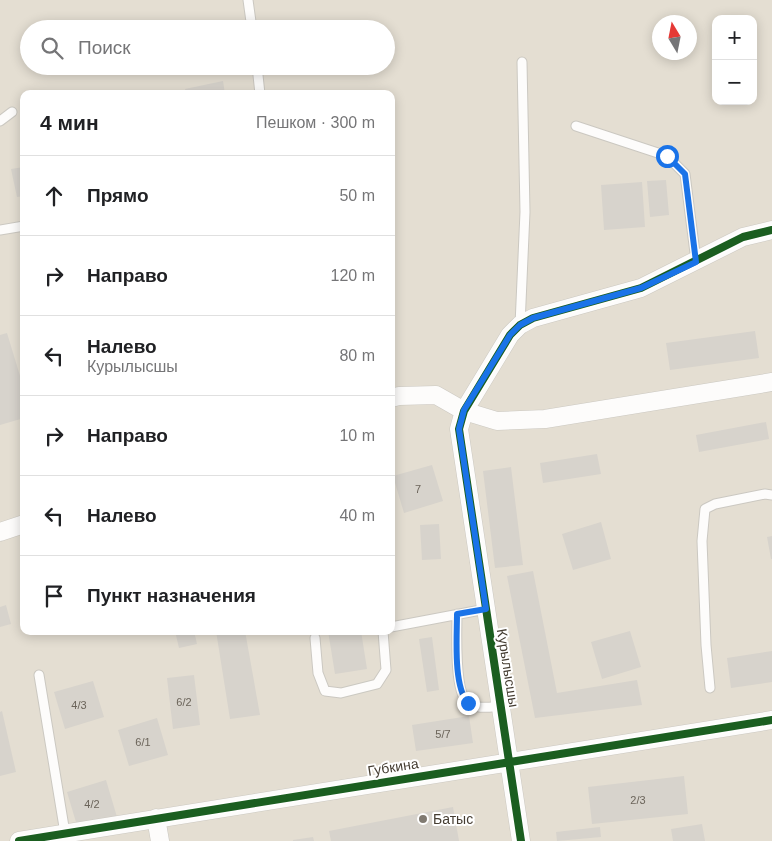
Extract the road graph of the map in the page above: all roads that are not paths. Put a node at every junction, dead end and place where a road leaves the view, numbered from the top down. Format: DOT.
graph roads {
  1 [pos="248,0"];
  2 [pos="251,20"];
  3 [pos="522,62"];
  4 [pos="258,75"];
  5 [pos="260,90"];
  6 [pos="12,112"];
  7 [pos="0,121"];
  8 [pos="576,126"];
  9 [pos="20,227"];
  10 [pos="0,230"];
  11 [pos="772,230"];
  12 [pos="696,262"];
  13 [pos="520,325"];
  14 [pos="772,382"];
  15 [pos="395,397"];
  16 [pos="464,410"];
  17 [pos="772,495"];
  18 [pos="20,525"];
  19 [pos="0,532"];
  20 [pos="486,609"];
  21 [pos="457,614"];
  22 [pos="395,626"];
  23 [pos="384,635"];
  24 [pos="315,638"];
  25 [pos="39,675"];
  26 [pos="710,688"];
  27 [pos="501,706"];
  28 [pos="772,720"];
  29 [pos="509,761"];
  30 [pos="156,818"];
  31 [pos="65,833"];
  32 [pos="19,841"];
  33 [pos="160,841"];
  34 [pos="521,841"];
  1 -- 2 [label="lane"];
  3 -- 13 [label="lane"];
  4 -- 5 [label="lane"];
  6 -- 7 [label="lane"];
  8 -- 12 [label="lane"];
  9 -- 10 [label="lane"];
  11 -- 12 [label="street"];
  12 -- 13 [label="street"];
  13 -- 16 [label="street"];
  14 -- 16 [label="street"];
  15 -- 16 [label="street"];
  16 -- 20 [label="street, Курылысшы"];
  17 -- 26 [label="lane"];
  18 -- 19 [label="street"];
  20 -- 21 [label="lane"];
  20 -- 27 [label="street, Курылысшы"];
  21 -- 22 [label="lane"];
  21 -- 27 [label="lane"];
  23 -- 24 [label="lane"];
  25 -- 31 [label="lane"];
  27 -- 29 [label="street, Курылысшы"];
  28 -- 29 [label="street, Губкина"];
  29 -- 30 [label="street, Губкина"];
  29 -- 34 [label="street, Курылысшы"];
  30 -- 31 [label="street, Губкина"];
  30 -- 33 [label="street"];
  31 -- 32 [label="street, Губкина"];
}
